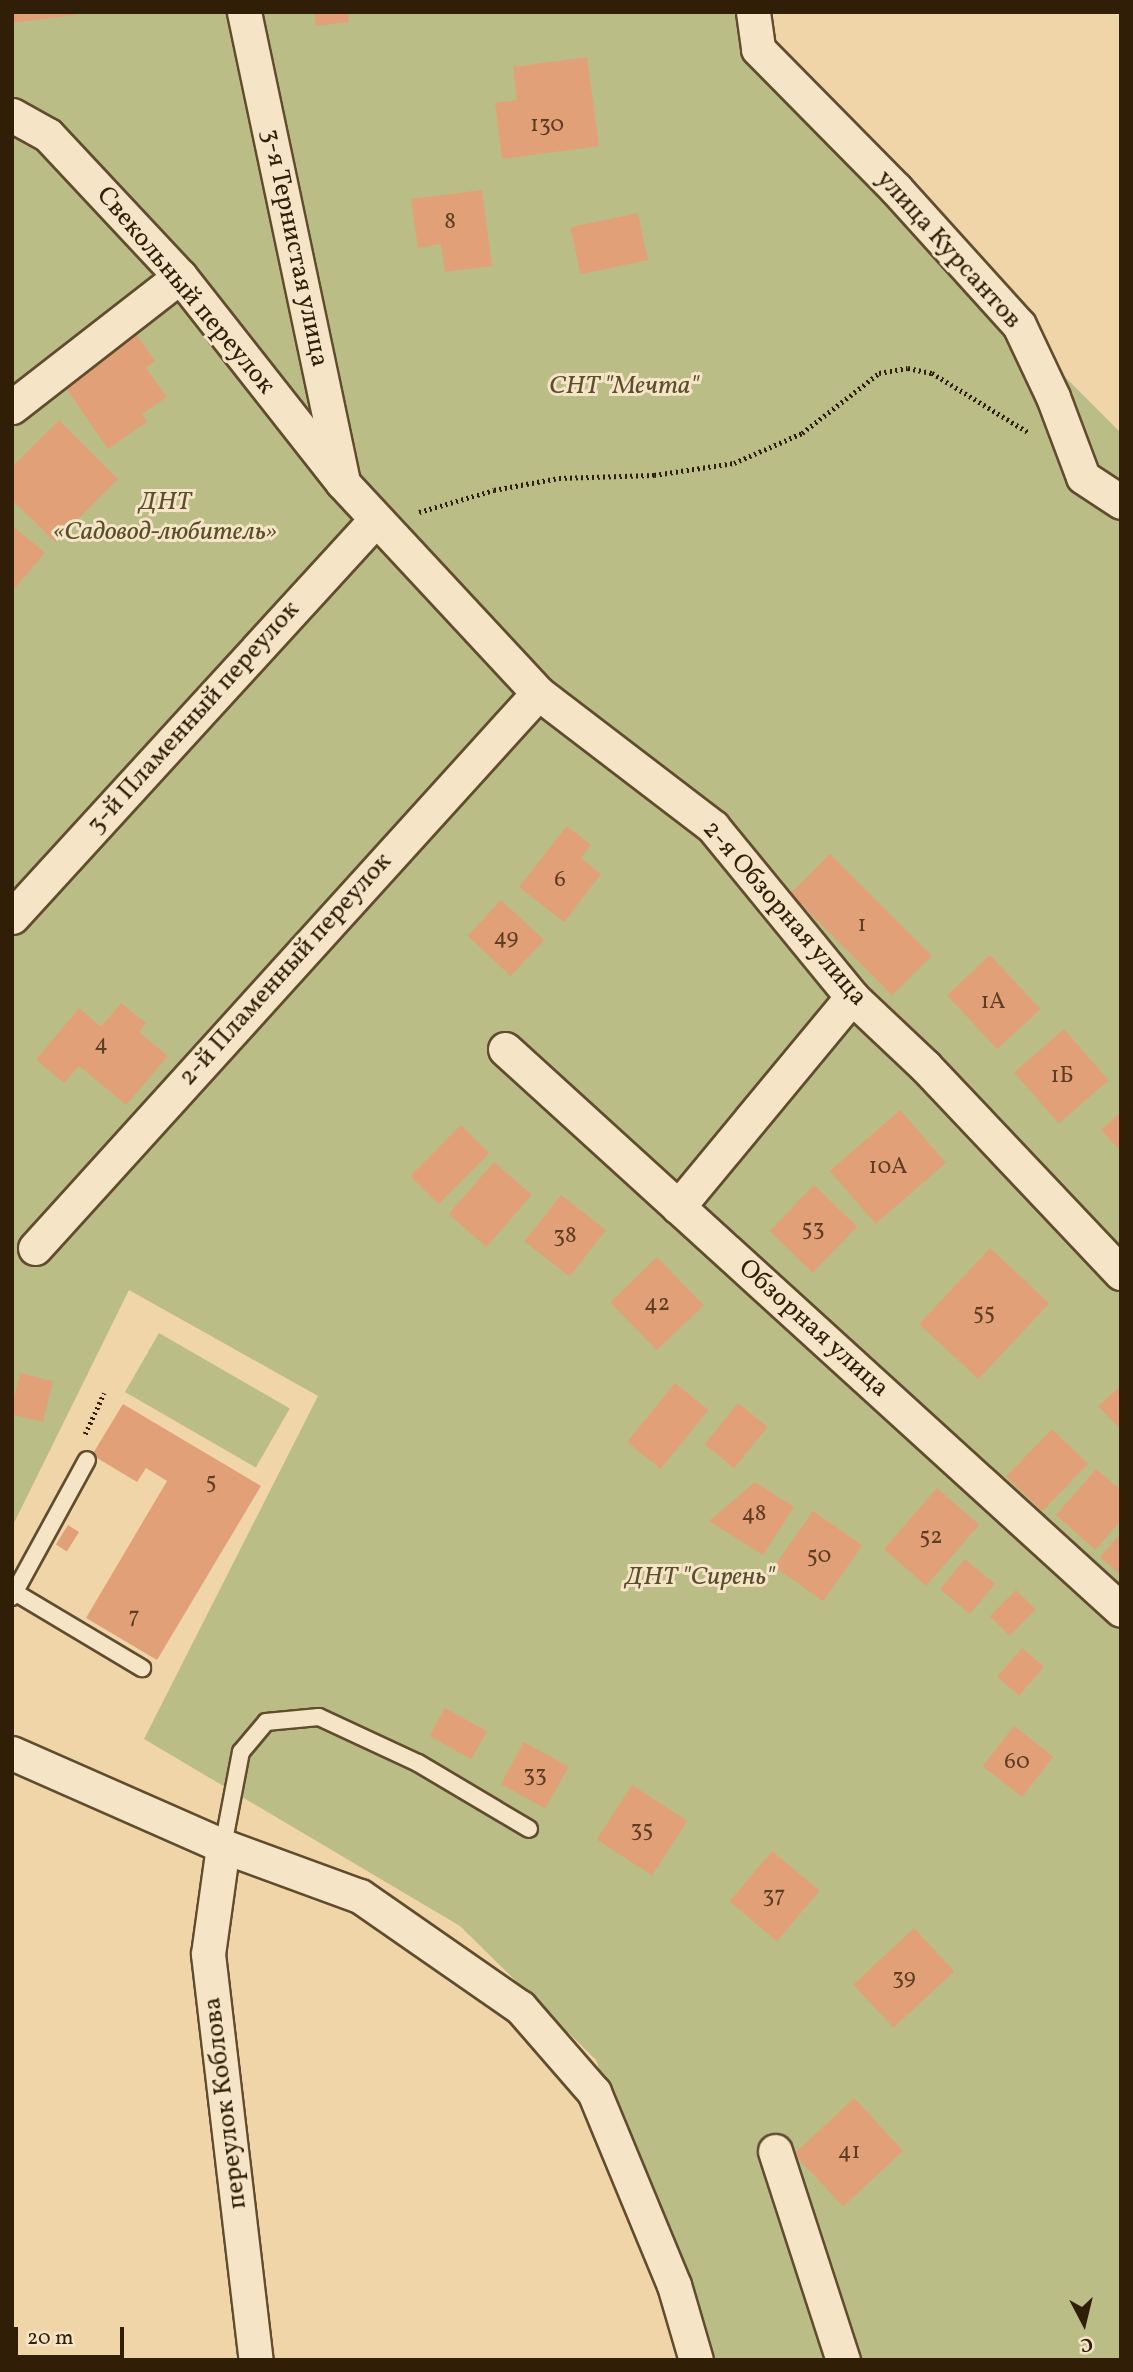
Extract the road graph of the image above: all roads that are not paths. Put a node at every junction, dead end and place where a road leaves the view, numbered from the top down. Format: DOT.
graph roads {
  1 [pos="244,12"];
  2 [pos="753,12"];
  3 [pos="12,115"];
  4 [pos="180,276"];
  5 [pos="12,407"];
  6 [pos="343,483"];
  7 [pos="1121,502"];
  8 [pos="376,519"];
  9 [pos="538,693"];
  10 [pos="12,917"];
  11 [pos="852,997"];
  12 [pos="505,1049"];
  13 [pos="678,1207"];
  14 [pos="35,1248"];
  15 [pos="1121,1273"];
  16 [pos="87,1460"];
  17 [pos="14,1595"];
  18 [pos="1121,1610"];
  19 [pos="142,1668"];
  20 [pos="12,1752"];
  21 [pos="529,1829"];
  22 [pos="223,1846"];
  23 [pos="775,2151"];
  24 [pos="256,2360"];
  25 [pos="696,2360"];
  26 [pos="843,2360"];
  1 -- 6 [label="street, 3-я Тернистая улица"];
  2 -- 7 [label="street, улица Курсантов"];
  3 -- 4 [label="street, Свекольный переулок"];
  4 -- 5 [label="street"];
  4 -- 6 [label="street, Свекольный переулок"];
  6 -- 8 [label="street, 2-я Обзорная улица"];
  8 -- 9 [label="street, 2-я Обзорная улица"];
  8 -- 10 [label="street, 3-й Пламенный переулок"];
  9 -- 11 [label="street, 2-я Обзорная улица"];
  9 -- 14 [label="street, 2-й Пламенный переулок"];
  11 -- 13 [label="street"];
  11 -- 15 [label="street, 2-я Обзорная улица"];
  12 -- 13 [label="street, Обзорная улица"];
  13 -- 18 [label="street, Обзорная улица"];
  16 -- 17 [label="lane"];
  17 -- 19 [label="lane"];
  20 -- 22 [label="street"];
  21 -- 22 [label="lane"];
  22 -- 24 [label="street, переулок Коблова"];
  22 -- 25 [label="street"];
  23 -- 26 [label="street"];
}
